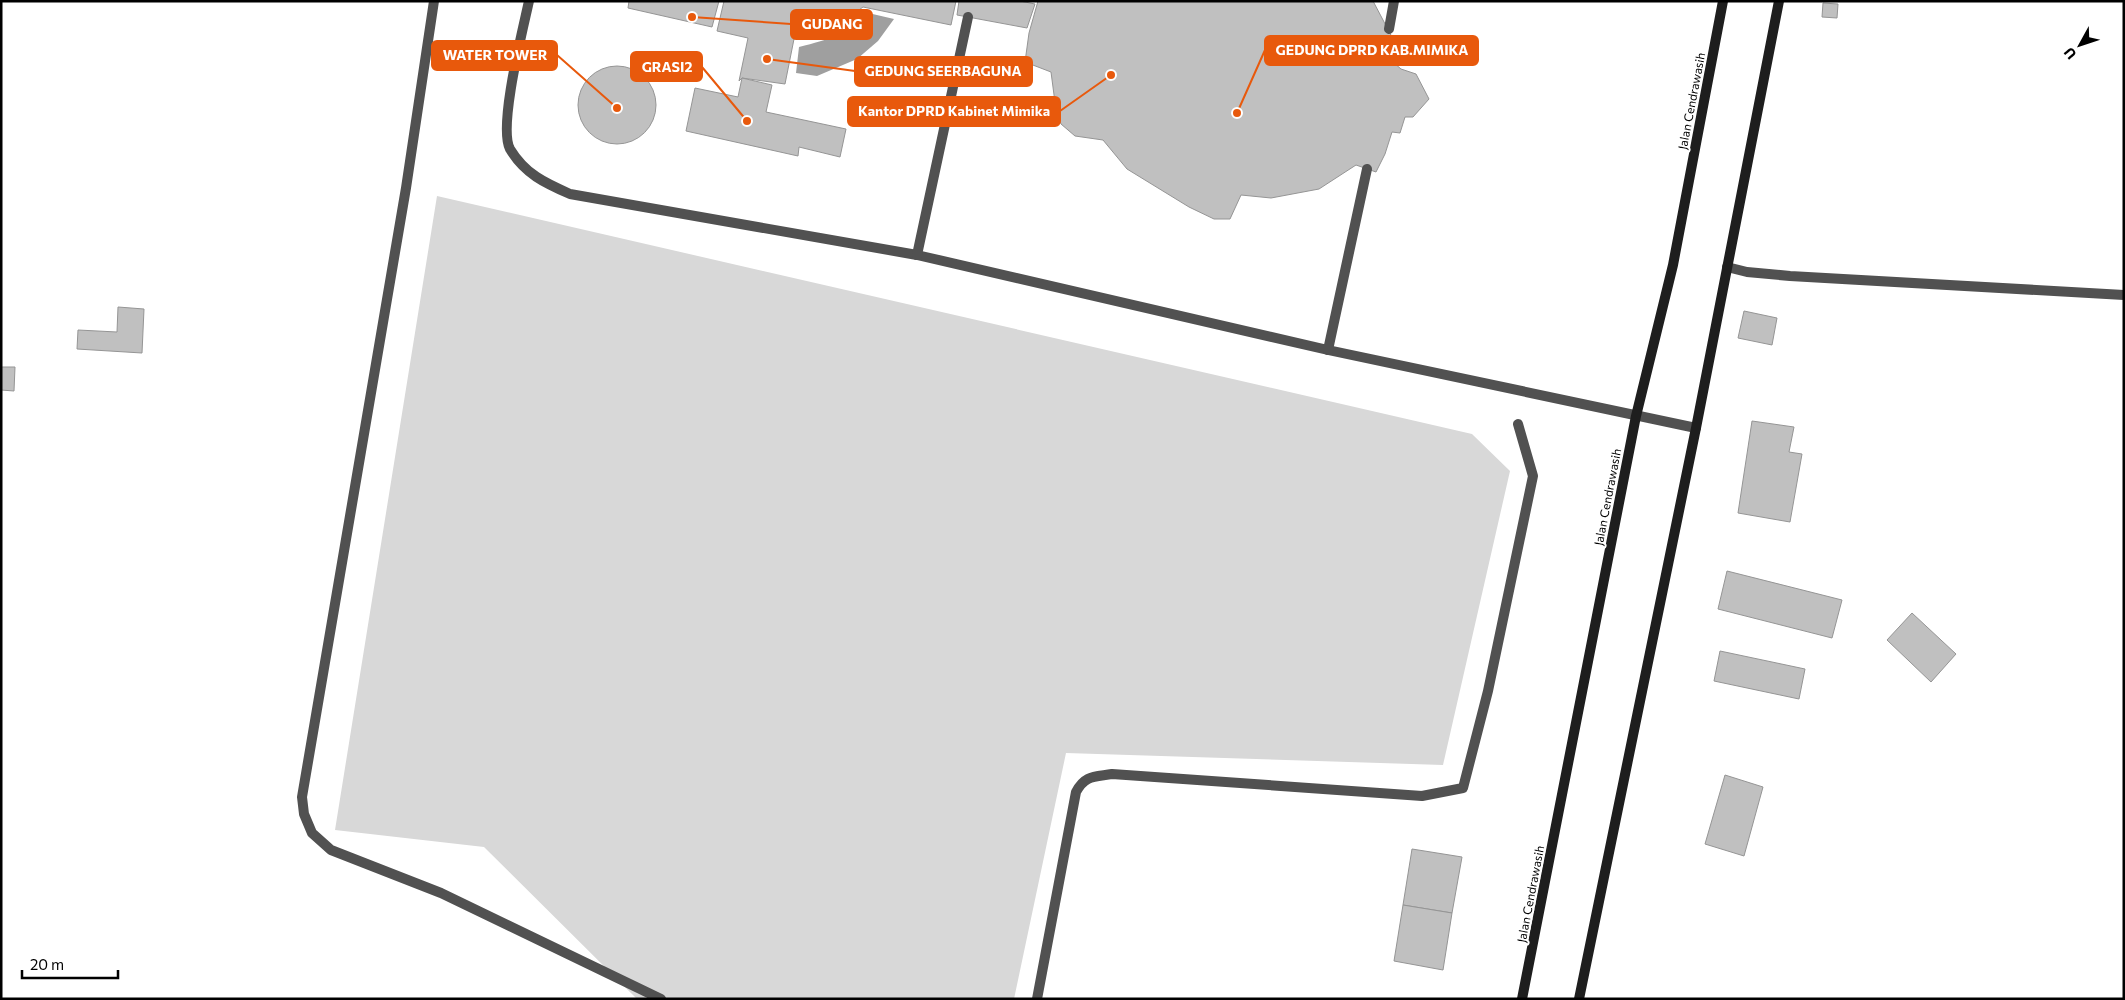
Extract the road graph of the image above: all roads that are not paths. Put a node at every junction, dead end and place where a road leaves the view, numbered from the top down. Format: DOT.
graph roads {
  1 [pos="434,1"];
  2 [pos="529,1"];
  3 [pos="1394,1"];
  4 [pos="1723,1"];
  5 [pos="1780,1"];
  6 [pos="968,17"];
  7 [pos="1389,29"];
  8 [pos="1367,169"];
  9 [pos="917,255"];
  10 [pos="1727,267"];
  11 [pos="2124,295"];
  12 [pos="1328,350"];
  13 [pos="1636,416"];
  14 [pos="1518,424"];
  15 [pos="1696,428"];
  16 [pos="661,999"];
  17 [pos="1037,999"];
  18 [pos="1522,999"];
  19 [pos="1579,999"];
  1 -- 16 [label="lane"];
  2 -- 9 [label="lane"];
  3 -- 7 [label="lane"];
  4 -- 13 [label="main road, Jalan Cendrawasih"];
  5 -- 10 [label="main road"];
  6 -- 9 [label="lane"];
  8 -- 12 [label="lane"];
  9 -- 12 [label="lane"];
  10 -- 11 [label="lane"];
  10 -- 15 [label="main road"];
  12 -- 13 [label="lane"];
  13 -- 15 [label="lane"];
  13 -- 18 [label="main road, Jalan Cendrawasih"];
  14 -- 17 [label="lane"];
  15 -- 19 [label="main road"];
}
